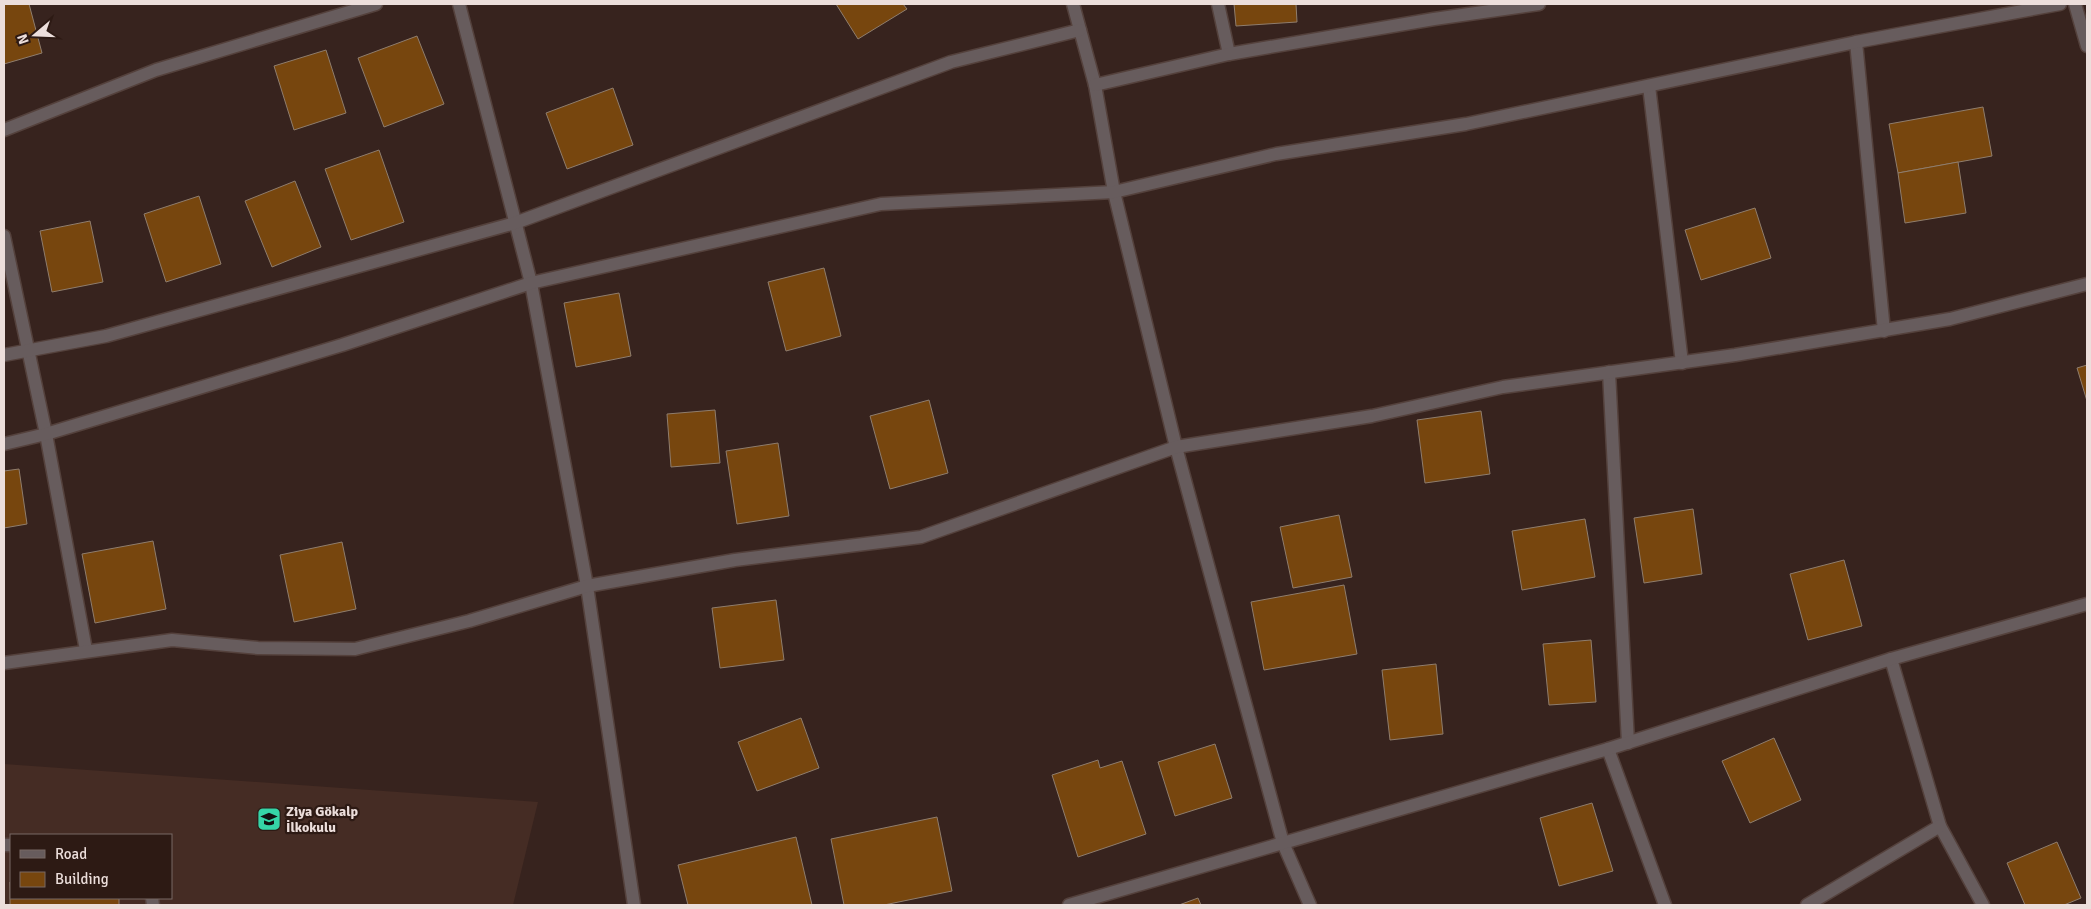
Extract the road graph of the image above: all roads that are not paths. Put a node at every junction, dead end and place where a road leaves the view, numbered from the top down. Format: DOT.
graph roads {
  1 [pos="376,4"];
  2 [pos="459,4"];
  3 [pos="1074,4"];
  4 [pos="1218,4"];
  5 [pos="1539,4"];
  6 [pos="2060,4"];
  7 [pos="2075,4"];
  8 [pos="1080,30"];
  9 [pos="1856,42"];
  10 [pos="2087,46"];
  11 [pos="1229,54"];
  12 [pos="1094,85"];
  13 [pos="1649,86"];
  14 [pos="4,130"];
  15 [pos="1114,192"];
  16 [pos="515,223"];
  17 [pos="4,236"];
  18 [pos="531,283"];
  19 [pos="2087,284"];
  20 [pos="1884,330"];
  21 [pos="28,351"];
  22 [pos="4,355"];
  23 [pos="1682,363"];
  24 [pos="1610,372"];
  25 [pos="46,434"];
  26 [pos="4,444"];
  27 [pos="1176,447"];
  28 [pos="587,586"];
  29 [pos="2087,604"];
  30 [pos="86,650"];
  31 [pos="1891,659"];
  32 [pos="4,663"];
  33 [pos="1628,742"];
  34 [pos="1608,749"];
  35 [pos="1940,826"];
  36 [pos="1283,843"];
  37 [pos="634,905"];
  38 [pos="1069,905"];
  39 [pos="1310,905"];
  40 [pos="1665,905"];
  41 [pos="1807,905"];
  42 [pos="1984,905"];
  1 -- 14 [label="street"];
  2 -- 16 [label="street"];
  3 -- 8 [label="street"];
  4 -- 11 [label="street"];
  5 -- 11 [label="street"];
  6 -- 9 [label="street"];
  7 -- 10 [label="street"];
  8 -- 12 [label="street"];
  8 -- 16 [label="street"];
  9 -- 13 [label="street"];
  9 -- 20 [label="street"];
  11 -- 12 [label="street"];
  12 -- 15 [label="street"];
  13 -- 15 [label="street"];
  13 -- 23 [label="street"];
  15 -- 18 [label="street"];
  15 -- 27 [label="street"];
  16 -- 18 [label="street"];
  16 -- 21 [label="street"];
  17 -- 21 [label="street"];
  18 -- 25 [label="street"];
  18 -- 28 [label="street"];
  19 -- 20 [label="street"];
  20 -- 23 [label="street"];
  21 -- 22 [label="street"];
  21 -- 25 [label="street"];
  23 -- 24 [label="street"];
  24 -- 27 [label="street"];
  24 -- 33 [label="street"];
  25 -- 26 [label="street"];
  25 -- 30 [label="street"];
  27 -- 28 [label="street"];
  27 -- 36 [label="street"];
  28 -- 30 [label="street"];
  28 -- 37 [label="street"];
  29 -- 31 [label="street"];
  30 -- 32 [label="street"];
  31 -- 33 [label="street"];
  31 -- 35 [label="street"];
  33 -- 34 [label="street"];
  34 -- 36 [label="street"];
  34 -- 40 [label="street"];
  35 -- 41 [label="street"];
  35 -- 42 [label="street"];
  36 -- 38 [label="street"];
  36 -- 39 [label="street"];
}
